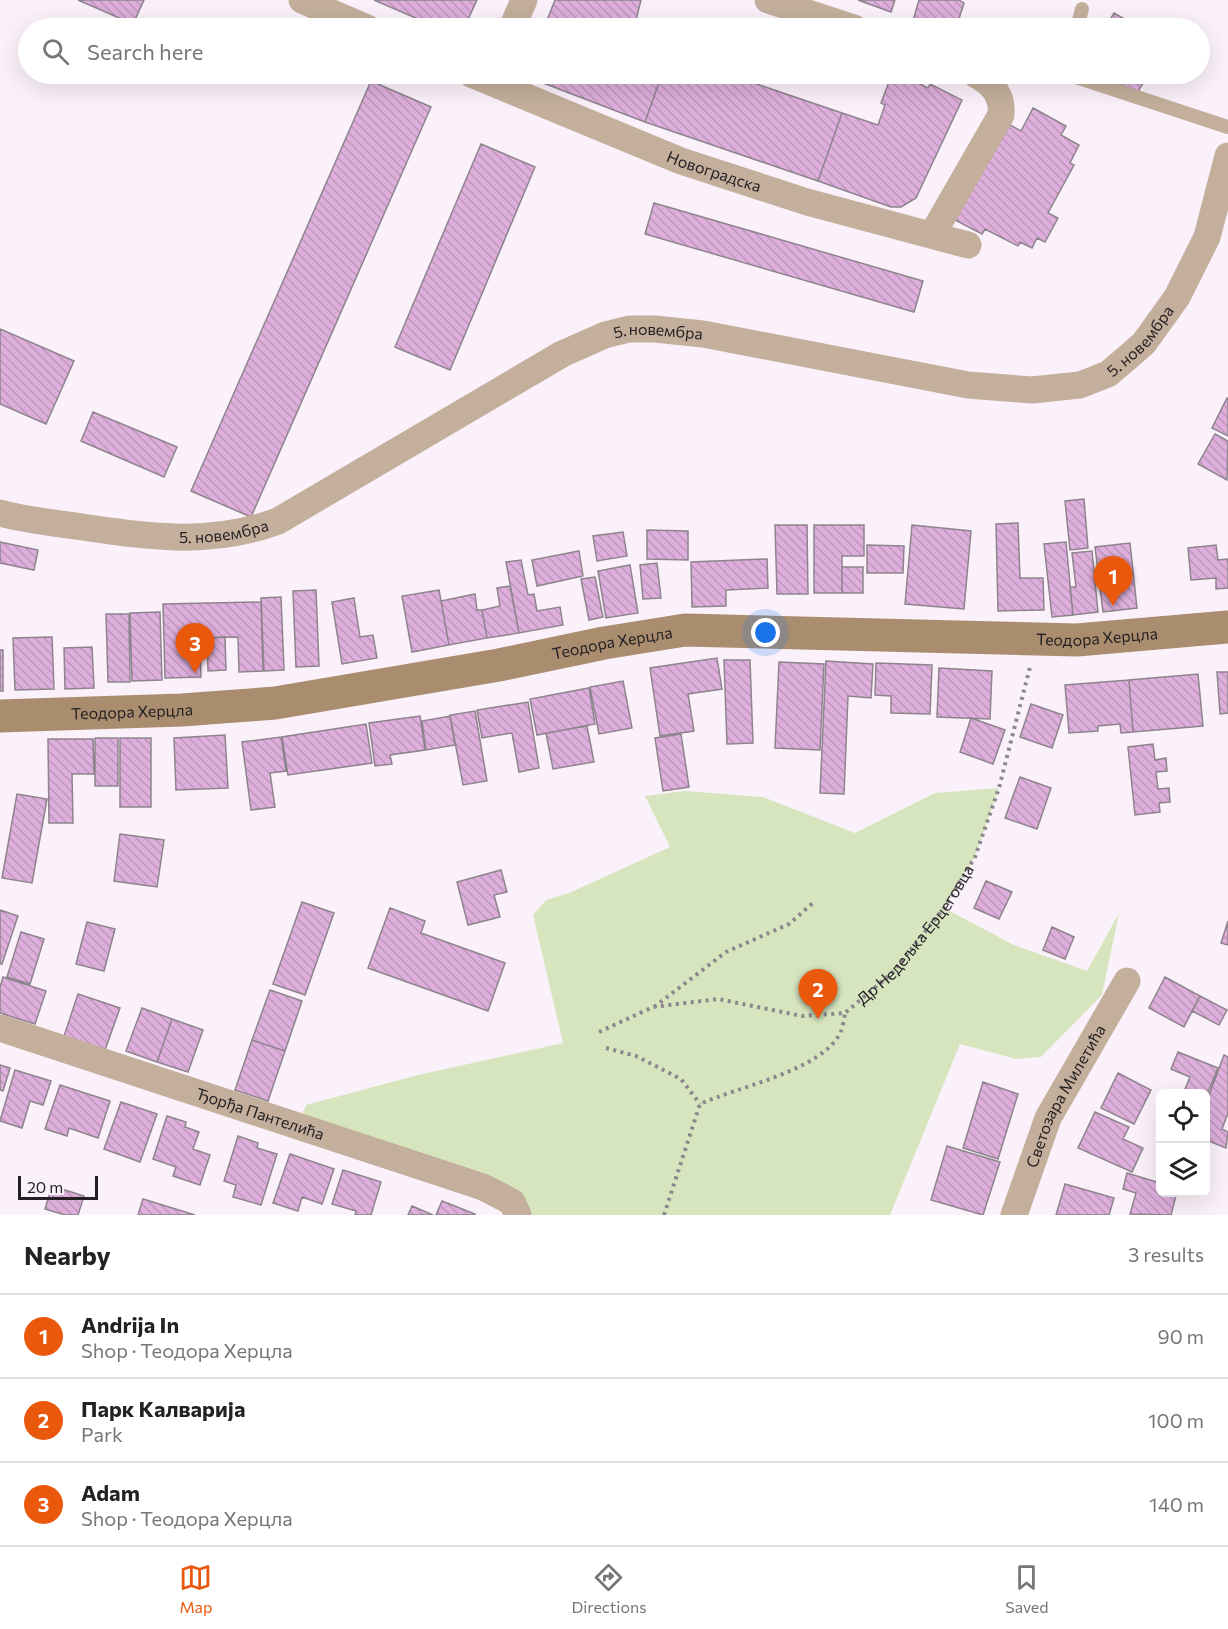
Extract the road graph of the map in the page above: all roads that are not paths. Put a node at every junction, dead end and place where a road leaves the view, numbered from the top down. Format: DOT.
graph roads {
  1 [pos="302,0"];
  2 [pos="524,0"];
  3 [pos="768,0"];
  4 [pos="1082,9"];
  5 [pos="344,18"];
  6 [pos="516,18"];
  7 [pos="823,18"];
  8 [pos="1080,18"];
  9 [pos="503,84"];
  10 [pos="989,84"];
  11 [pos="1097,84"];
  12 [pos="1228,127"];
  13 [pos="1228,156"];
  14 [pos="932,235"];
  15 [pos="968,245"];
  16 [pos="0,513"];
  17 [pos="1228,627"];
  18 [pos="0,716"];
  19 [pos="1127,981"];
  20 [pos="0,1028"];
  21 [pos="518,1212"];
  22 [pos="1014,1215"];
  1 -- 5 [label="street"];
  2 -- 6 [label="street"];
  3 -- 7 [label="street"];
  4 -- 8 [label="lane"];
  9 -- 14 [label="street, Новоградска"];
  10 -- 14 [label="street"];
  11 -- 12 [label="lane"];
  13 -- 16 [label="street, 5. новембра"];
  14 -- 15 [label="street, Новоградска"];
  17 -- 18 [label="main road, Теодора Херцла"];
  19 -- 22 [label="street, Светозара Милетића"];
  20 -- 21 [label="street, Ђорђа Пантелића"];
}
